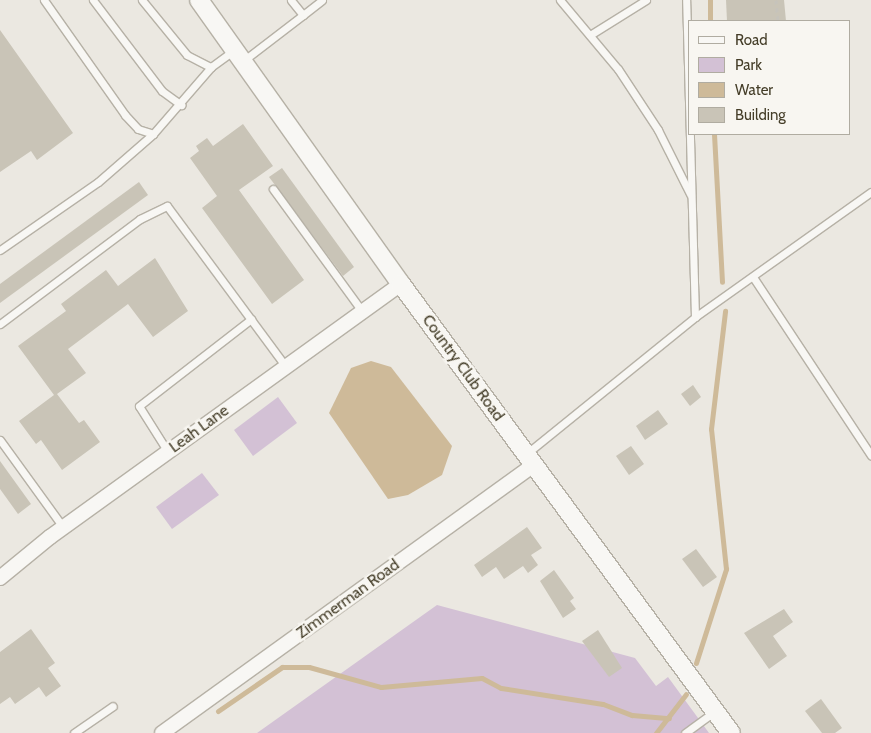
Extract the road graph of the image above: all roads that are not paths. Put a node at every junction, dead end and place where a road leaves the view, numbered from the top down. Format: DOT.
graph roads {
  1 [pos="44,0"];
  2 [pos="93,0"];
  3 [pos="142,0"];
  4 [pos="199,0"];
  5 [pos="291,0"];
  6 [pos="322,0"];
  7 [pos="560,0"];
  8 [pos="646,0"];
  9 [pos="686,0"];
  10 [pos="303,15"];
  11 [pos="590,35"];
  12 [pos="239,55"];
  13 [pos="211,67"];
  14 [pos="688,98"];
  15 [pos="181,106"];
  16 [pos="154,134"];
  17 [pos="689,135"];
  18 [pos="273,189"];
  19 [pos="871,192"];
  20 [pos="690,196"];
  21 [pos="0,250"];
  22 [pos="753,277"];
  23 [pos="401,284"];
  24 [pos="362,311"];
  25 [pos="695,317"];
  26 [pos="250,319"];
  27 [pos="0,324"];
  28 [pos="286,366"];
  29 [pos="0,440"];
  30 [pos="168,452"];
  31 [pos="871,455"];
  32 [pos="530,459"];
  33 [pos="63,527"];
  34 [pos="0,578"];
  35 [pos="113,706"];
  36 [pos="715,711"];
  37 [pos="74,733"];
  38 [pos="162,733"];
  39 [pos="685,733"];
  40 [pos="731,733"];
  1 -- 16 [label="lane"];
  2 -- 15 [label="lane"];
  3 -- 13 [label="lane"];
  4 -- 12 [label="street, Country Club Road"];
  5 -- 10 [label="lane"];
  6 -- 10 [label="lane"];
  7 -- 11 [label="lane"];
  8 -- 11 [label="lane"];
  9 -- 14 [label="lane"];
  10 -- 12 [label="lane"];
  11 -- 20 [label="lane"];
  12 -- 13 [label="lane"];
  12 -- 23 [label="street, Country Club Road"];
  13 -- 15 [label="lane"];
  15 -- 16 [label="lane"];
  16 -- 21 [label="lane"];
  17 -- 20 [label="lane"];
  18 -- 24 [label="lane"];
  19 -- 22 [label="lane"];
  20 -- 25 [label="lane"];
  22 -- 25 [label="lane"];
  22 -- 31 [label="lane"];
  23 -- 24 [label="street, Leah Lane"];
  23 -- 32 [label="street, Country Club Road"];
  24 -- 28 [label="street, Leah Lane"];
  25 -- 32 [label="lane"];
  26 -- 27 [label="lane"];
  26 -- 28 [label="lane"];
  26 -- 30 [label="lane"];
  28 -- 30 [label="street, Leah Lane"];
  29 -- 33 [label="lane"];
  30 -- 33 [label="street, Leah Lane"];
  32 -- 36 [label="street, Country Club Road"];
  32 -- 38 [label="street, Zimmerman Road"];
  33 -- 34 [label="street, Leah Lane"];
  35 -- 37 [label="lane"];
  36 -- 39 [label="lane"];
  36 -- 40 [label="street, Country Club Road"];
}
